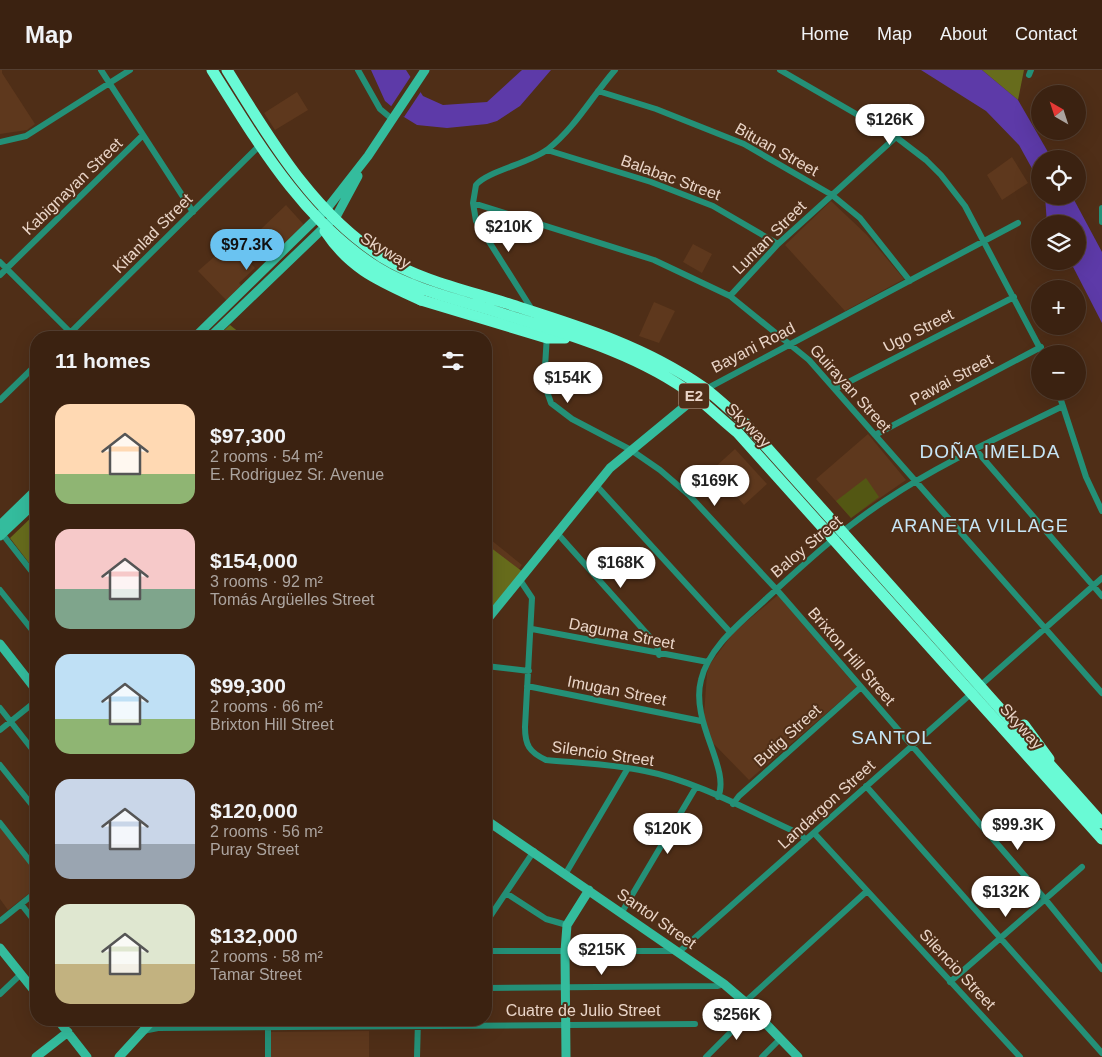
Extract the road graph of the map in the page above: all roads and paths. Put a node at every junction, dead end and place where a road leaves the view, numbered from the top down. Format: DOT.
graph roads {
  1 [pos="101,70"];
  2 [pos="130,70"];
  3 [pos="212,70"];
  4 [pos="226,70"];
  5 [pos="358,70"];
  6 [pos="425,70"];
  7 [pos="615,70"];
  8 [pos="780,70"];
  9 [pos="109,83"];
  10 [pos="598,90"];
  11 [pos="394,116"];
  12 [pos="142,136"];
  13 [pos="896,137"];
  14 [pos="0,142"];
  15 [pos="257,148"];
  16 [pos="547,150"];
  17 [pos="368,156"];
  18 [pos="832,195"];
  19 [pos="473,203"];
  20 [pos="1102,208"];
  21 [pos="311,210"];
  22 [pos="193,212"];
  23 [pos="1102,222"];
  24 [pos="1018,223"];
  25 [pos="985,241"];
  26 [pos="778,244"];
  27 [pos="0,262"];
  28 [pos="7,268"];
  29 [pos="0,275"];
  30 [pos="910,281"];
  31 [pos="730,296"];
  32 [pos="1014,297"];
  33 [pos="531,308"];
  34 [pos="69,331"];
  35 [pos="77,331"];
  36 [pos="201,331"];
  37 [pos="217,331"];
  38 [pos="544,335"];
  39 [pos="565,338"];
  40 [pos="792,344"];
  41 [pos="1039,345"];
  42 [pos="1031,357"];
  43 [pos="30,371"];
  44 [pos="708,388"];
  45 [pos="835,389"];
  46 [pos="0,400"];
  47 [pos="1061,400"];
  48 [pos="1063,406"];
  49 [pos="875,435"];
  50 [pos="975,449"];
  51 [pos="631,450"];
  52 [pos="916,482"];
  53 [pos="596,485"];
  54 [pos="30,497"];
  55 [pos="30,507"];
  56 [pos="1102,511"];
  57 [pos="1,532"];
  58 [pos="557,533"];
  59 [pos="864,558"];
  60 [pos="30,569"];
  61 [pos="1102,578"];
  62 [pos="520,580"];
  63 [pos="1093,586"];
  64 [pos="0,590"];
  65 [pos="776,590"];
  66 [pos="1102,596"];
  67 [pos="492,614"];
  68 [pos="1046,627"];
  69 [pos="30,628"];
  70 [pos="532,629"];
  71 [pos="730,632"];
  72 [pos="0,644"];
  73 [pos="659,655"];
  74 [pos="708,662"];
  75 [pos="492,667"];
  76 [pos="529,671"];
  77 [pos="30,682"];
  78 [pos="527,686"];
  79 [pos="860,688"];
  80 [pos="1102,693"];
  81 [pos="30,706"];
  82 [pos="0,708"];
  83 [pos="11,721"];
  84 [pos="701,721"];
  85 [pos="1024,725"];
  86 [pos="0,730"];
  87 [pos="30,746"];
  88 [pos="912,746"];
  89 [pos="1050,761"];
  90 [pos="0,765"];
  91 [pos="628,768"];
  92 [pos="866,786"];
  93 [pos="696,787"];
  94 [pos="718,797"];
  95 [pos="30,802"];
  96 [pos="733,804"];
  97 [pos="1102,813"];
  98 [pos="0,823"];
  99 [pos="1102,823"];
  100 [pos="492,824"];
  101 [pos="814,833"];
  102 [pos="1102,839"];
  103 [pos="806,840"];
  104 [pos="534,851"];
  105 [pos="30,861"];
  106 [pos="1082,867"];
  107 [pos="566,873"];
  108 [pos="589,890"];
  109 [pos="867,891"];
  110 [pos="506,894"];
  111 [pos="30,897"];
  112 [pos="1046,899"];
  113 [pos="21,904"];
  114 [pos="622,912"];
  115 [pos="492,914"];
  116 [pos="30,915"];
  117 [pos="0,921"];
  118 [pos="568,925"];
  119 [pos="999,938"];
  120 [pos="0,948"];
  121 [pos="492,951"];
  122 [pos="566,951"];
  123 [pos="680,951"];
  124 [pos="1102,969"];
  125 [pos="21,974"];
  126 [pos="950,982"];
  127 [pos="724,984"];
  128 [pos="30,985"];
  129 [pos="566,987"];
  130 [pos="492,988"];
  131 [pos="0,994"];
  132 [pos="745,1002"];
  133 [pos="753,1010"];
  134 [pos="492,1023"];
  135 [pos="565,1024"];
  136 [pos="695,1024"];
  137 [pos="63,1026"];
  138 [pos="147,1026"];
  139 [pos="318,1026"];
  140 [pos="418,1026"];
  141 [pos="268,1028"];
  142 [pos="142,1031"];
  143 [pos="68,1032"];
  144 [pos="780,1038"];
  145 [pos="1102,1053"];
  146 [pos="36,1057"];
  147 [pos="87,1057"];
  148 [pos="119,1057"];
  149 [pos="268,1057"];
  150 [pos="417,1057"];
  151 [pos="566,1057"];
  152 [pos="706,1057"];
  153 [pos="762,1057"];
  154 [pos="798,1057"];
  155 [pos="1020,1057"];
  1 -- 9 [label="street"];
  2 -- 9 [label="street"];
  3 -- 21 [label="highway, Skyway / E2, bridge"];
  4 -- 59 [label="highway, Skyway / E2, bridge"];
  5 -- 11 [label="street"];
  6 -- 11 [label="street"];
  7 -- 10 [label="street"];
  8 -- 13 [label="street"];
  9 -- 12 [label="street"];
  9 -- 14 [label="street"];
  10 -- 16 [label="street"];
  10 -- 18 [label="street, Bituan Street"];
  11 -- 17 [label="street"];
  12 -- 22 [label="street"];
  12 -- 28 [label="street, Kabignayan Street"];
  13 -- 18 [label="street, Luntan Street"];
  13 -- 25 [label="street"];
  15 -- 22 [label="street, Kitanlad Street"];
  16 -- 19 [label="street"];
  16 -- 26 [label="street, Balabac Street"];
  17 -- 36 [label="street"];
  17 -- 37 [label="street"];
  18 -- 26 [label="street, Luntan Street"];
  18 -- 30 [label="street, Bituan Street"];
  19 -- 31 [label="street, Guirayan Street"];
  19 -- 33 [label="street"];
  20 -- 23 [label="street"];
  21 -- 38 [label="highway, bridge"];
  21 -- 102 [label="highway, Skyway / E2, bridge"];
  22 -- 35 [label="street, Kitanlad Street"];
  24 -- 25 [label="street, Bayani Road"];
  25 -- 30 [label="street, Bayani Road"];
  25 -- 32 [label="street"];
  26 -- 31 [label="street, Luntan Street"];
  27 -- 28 [label="street"];
  28 -- 29 [label="street, Kabignayan Street"];
  28 -- 34 [label="street"];
  30 -- 40 [label="street, Bayani Road"];
  31 -- 40 [label="street, Guirayan Street"];
  32 -- 41 [label="street"];
  32 -- 45 [label="street, Ugo Street"];
  38 -- 39 [label="highway"];
  38 -- 51 [label="street, Brixton Hill Street"];
  40 -- 44 [label="street, Bayani Road"];
  40 -- 45 [label="street, Guirayan Street"];
  42 -- 49 [label="street, Pawai Street"];
  43 -- 46 [label="street"];
  44 -- 51 [label="street, Bayani Road"];
  45 -- 49 [label="street, Guirayan Street"];
  47 -- 48 [label="street"];
  48 -- 50 [label="street, Baloy Street"];
  48 -- 56 [label="street"];
  49 -- 52 [label="street, Guirayan Street"];
  50 -- 52 [label="street, Baloy Street"];
  50 -- 63 [label="street"];
  51 -- 53 [label="street, Bayani Road"];
  51 -- 65 [label="street, Brixton Hill Street"];
  52 -- 65 [label="street, Baloy Street"];
  52 -- 68 [label="street, Guirayan Street"];
  53 -- 58 [label="street, Bayani Road"];
  53 -- 71 [label="street"];
  54 -- 57 [label="street"];
  55 -- 57 [label="street"];
  57 -- 60 [label="street"];
  58 -- 62 [label="street, Bayani Road"];
  58 -- 73 [label="street"];
  59 -- 85 [label="highway, bridge"];
  59 -- 99 [label="highway, Skyway / E2, bridge"];
  61 -- 63 [label="street, Landargon Street"];
  62 -- 67 [label="street, Bayani Road"];
  62 -- 70 [label="street, Silencio Street"];
  63 -- 66 [label="street"];
  63 -- 68 [label="street, Landargon Street"];
  64 -- 69 [label="street"];
  65 -- 71 [label="street, Baloy Street"];
  65 -- 79 [label="street, Brixton Hill Street"];
  68 -- 80 [label="street, Guirayan Street"];
  68 -- 88 [label="street, Landargon Street"];
  70 -- 73 [label="street, Daguma Street"];
  70 -- 76 [label="street, Silencio Street"];
  71 -- 74 [label="street, Baloy Street"];
  72 -- 77 [label="street"];
  73 -- 74 [label="street, Daguma Street"];
  74 -- 84 [label="street, Baloy Street"];
  75 -- 76 [label="street"];
  76 -- 78 [label="street, Silencio Street"];
  78 -- 84 [label="street, Imugan Street"];
  78 -- 91 [label="street, Silencio Street"];
  79 -- 88 [label="street, Brixton Hill Street"];
  79 -- 96 [label="street, Butig Street"];
  81 -- 83 [label="street"];
  82 -- 83 [label="street"];
  83 -- 86 [label="street"];
  83 -- 87 [label="street"];
  84 -- 94 [label="street, Baloy Street"];
  85 -- 89 [label="highway"];
  85 -- 97 [label="highway"];
  88 -- 92 [label="street, Landargon Street"];
  88 -- 112 [label="street, Brixton Hill Street"];
  90 -- 95 [label="street"];
  91 -- 93 [label="street, Silencio Street"];
  91 -- 107 [label="street"];
  92 -- 101 [label="street, Landargon Street"];
  92 -- 119 [label="street"];
  93 -- 94 [label="street, Silencio Street"];
  93 -- 114 [label="street"];
  94 -- 96 [label="street, Silencio Street"];
  96 -- 103 [label="street, Silencio Street"];
  98 -- 105 [label="street"];
  100 -- 104 [label="street, Santol Street"];
  101 -- 103 [label="street, Landargon Street"];
  101 -- 109 [label="street, Silencio Street"];
  103 -- 123 [label="street, Landargon Street"];
  104 -- 107 [label="street, Santol Street"];
  104 -- 110 [label="street"];
  106 -- 112 [label="street"];
  107 -- 108 [label="street, Santol Street"];
  108 -- 114 [label="street, Santol Street"];
  108 -- 118 [label="street"];
  109 -- 126 [label="street, Silencio Street"];
  109 -- 132 [label="street"];
  110 -- 115 [label="street"];
  110 -- 118 [label="street"];
  111 -- 113 [label="street"];
  112 -- 119 [label="street"];
  112 -- 124 [label="street, Brixton Hill Street"];
  113 -- 116 [label="street"];
  113 -- 117 [label="street"];
  114 -- 123 [label="street, Santol Street"];
  118 -- 122 [label="street"];
  119 -- 126 [label="street"];
  119 -- 145 [label="street"];
  120 -- 125 [label="street"];
  121 -- 122 [label="street"];
  122 -- 123 [label="street"];
  122 -- 129 [label="street"];
  123 -- 127 [label="street, Santol Street"];
  125 -- 128 [label="street"];
  125 -- 131 [label="street"];
  126 -- 155 [label="street, Silencio Street"];
  127 -- 129 [label="street"];
  127 -- 132 [label="street, Santol Street"];
  129 -- 130 [label="street"];
  129 -- 135 [label="street"];
  132 -- 133 [label="street, Santol Street"];
  133 -- 144 [label="street, Santol Street"];
  133 -- 152 [label="street"];
  134 -- 135 [label="street, Cuatre de Julio Street"];
  135 -- 136 [label="street, Cuatre de Julio Street"];
  135 -- 151 [label="street"];
  137 -- 143 [label="street"];
  138 -- 142 [label="street"];
  139 -- 141 [label="street, Cuatre de Julio Street"];
  140 -- 150 [label="street"];
  141 -- 142 [label="street, Cuatre de Julio Street"];
  141 -- 149 [label="street"];
  142 -- 148 [label="street"];
  143 -- 146 [label="street"];
  143 -- 147 [label="street"];
  144 -- 153 [label="street"];
  144 -- 154 [label="street, Santol Street"];
}
